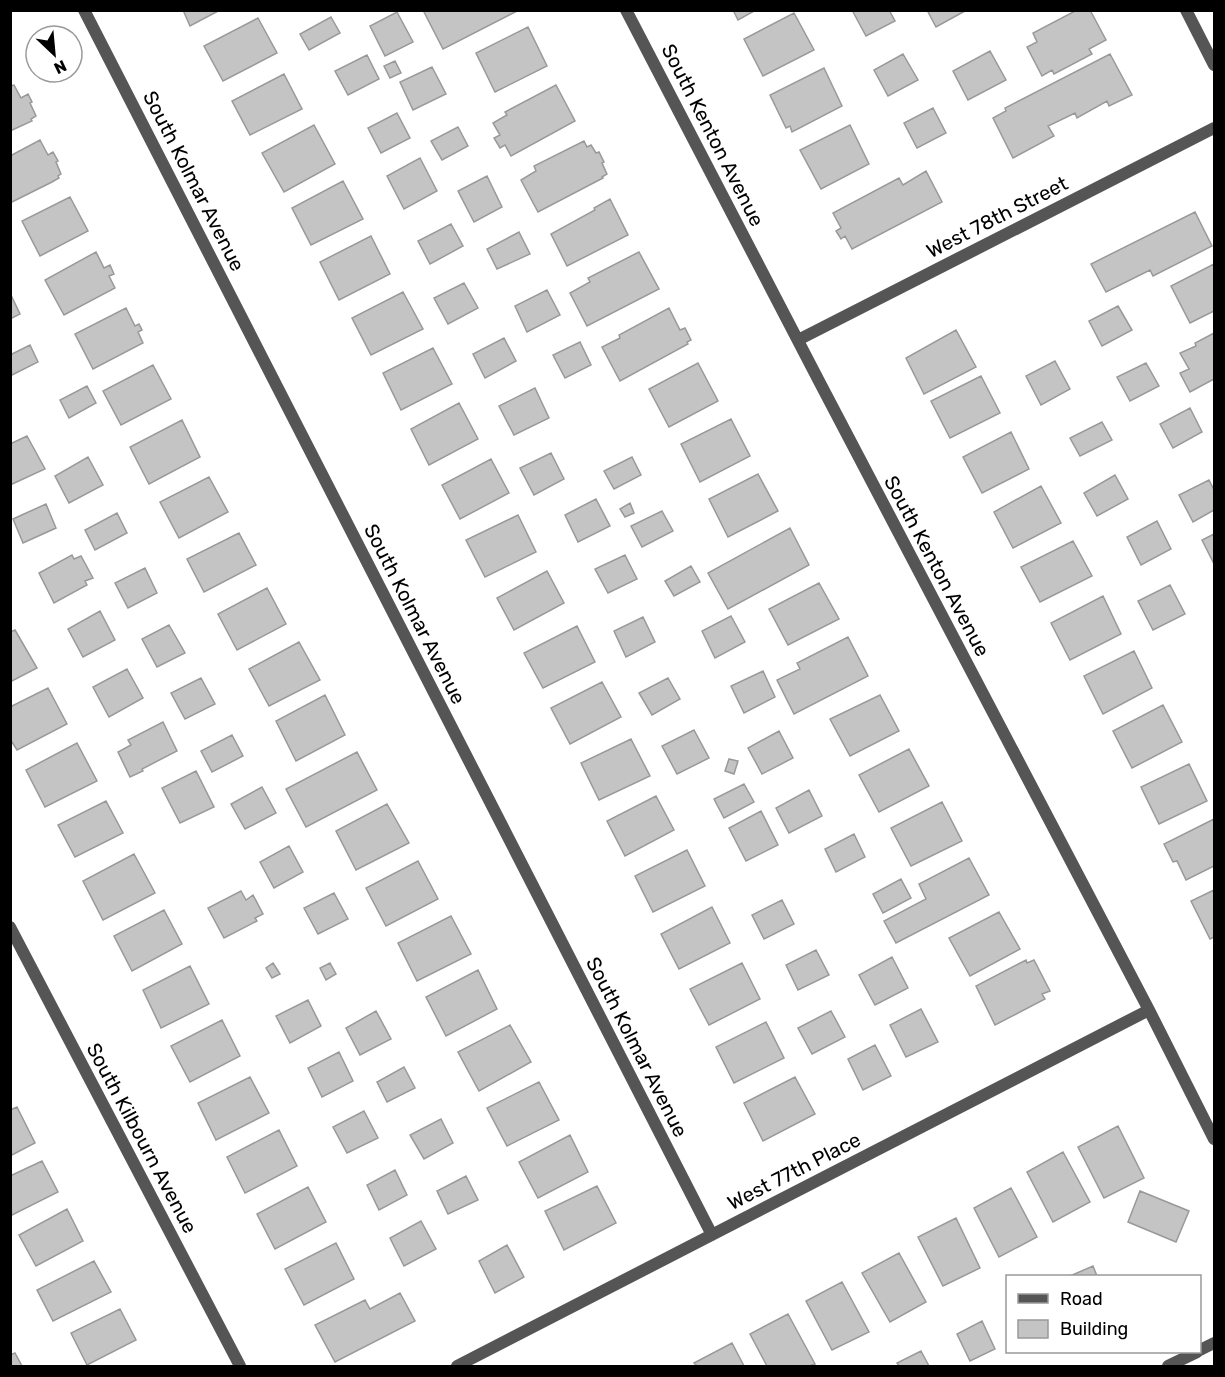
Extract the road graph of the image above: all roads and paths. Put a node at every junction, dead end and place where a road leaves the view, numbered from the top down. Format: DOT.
graph roads {
  1 [pos="84,10"];
  2 [pos="626,10"];
  3 [pos="1186,10"];
  4 [pos="1215,65"];
  5 [pos="1215,128"];
  6 [pos="798,340"];
  7 [pos="10,927"];
  8 [pos="1149,1010"];
  9 [pos="1215,1138"];
  10 [pos="712,1235"];
  11 [pos="1215,1343"];
  12 [pos="1201,1350"];
  13 [pos="1194,1353"];
  14 [pos="240,1366"];
  15 [pos="457,1366"];
  16 [pos="1168,1366"];
  1 -- 10 [label="street, South Kolmar Avenue"];
  2 -- 6 [label="street, South Kenton Avenue"];
  3 -- 4 [label="street"];
  5 -- 6 [label="street, West 78th Street"];
  6 -- 8 [label="street, South Kenton Avenue"];
  7 -- 14 [label="street, South Kilbourn Avenue"];
  8 -- 9 [label="street, South Kenton Avenue"];
  8 -- 10 [label="street, West 77th Place"];
  10 -- 15 [label="street, West 77th Place"];
  11 -- 12 [label="street"];
  13 -- 16 [label="street"];
}
